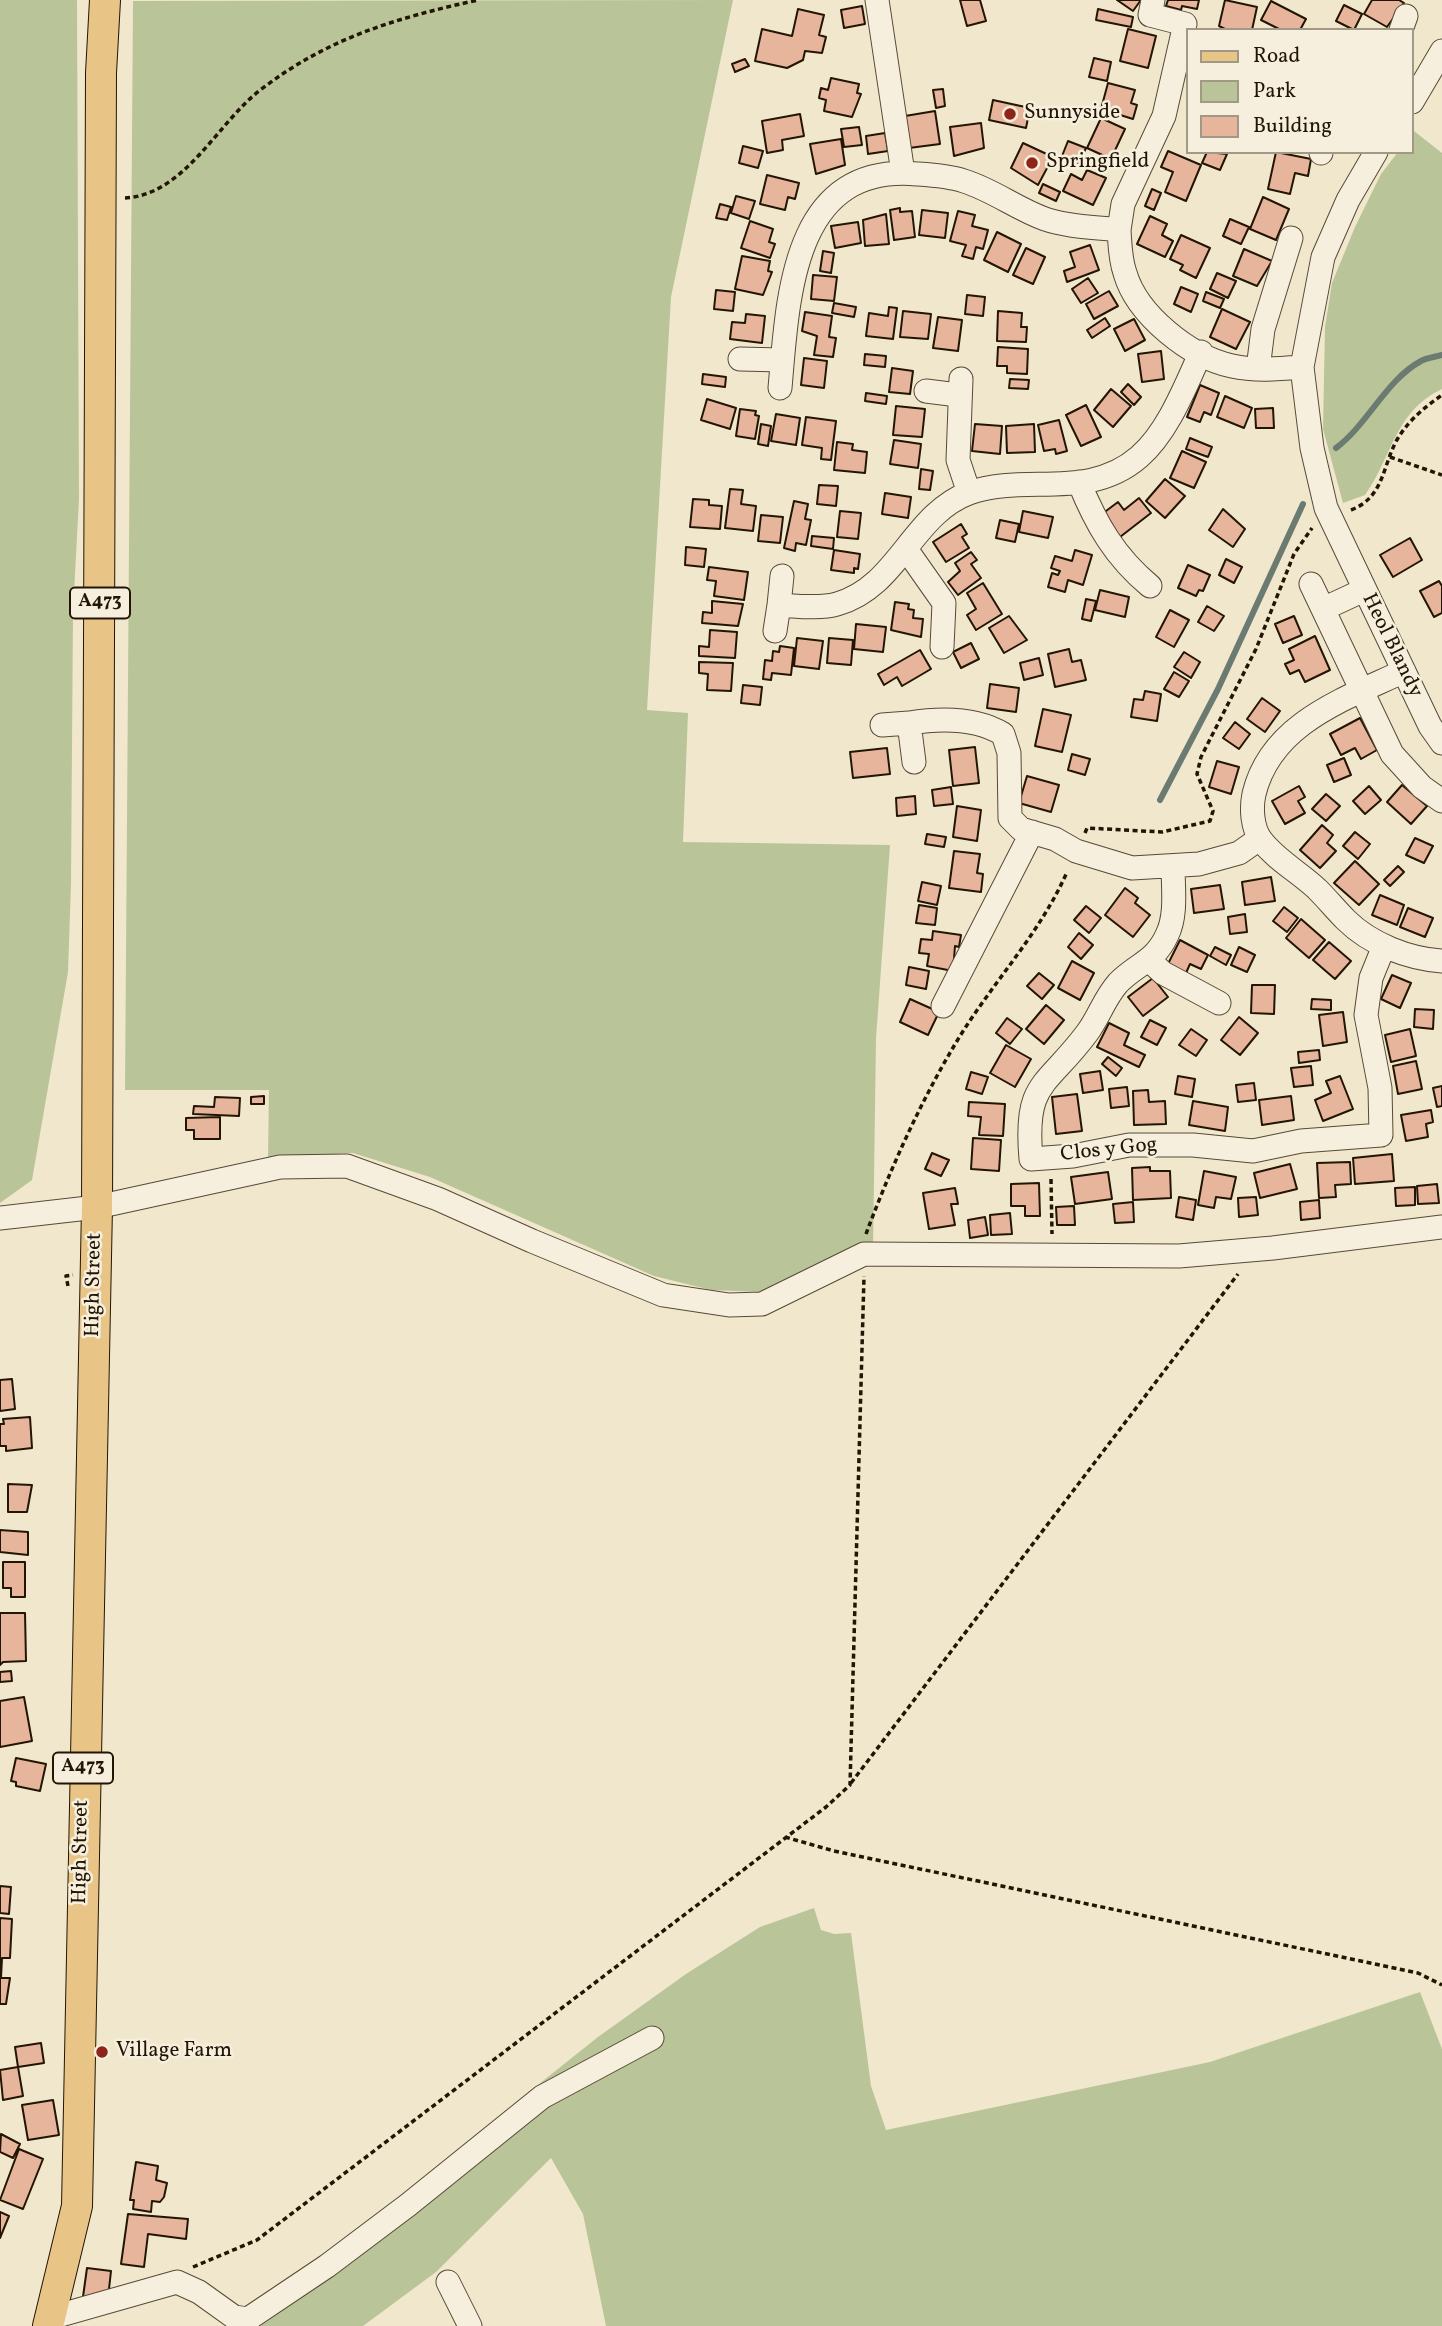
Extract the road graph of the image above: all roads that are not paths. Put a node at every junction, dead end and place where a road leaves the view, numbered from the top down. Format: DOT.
graph roads {
  1 [pos="105,0"];
  2 [pos="877,0"];
  3 [pos="1153,0"];
  4 [pos="1184,48"];
  5 [pos="1442,51"];
  6 [pos="1414,99"];
  7 [pos="1375,154"];
  8 [pos="903,173"];
  9 [pos="1119,230"];
  10 [pos="1291,238"];
  11 [pos="1200,352"];
  12 [pos="740,359"];
  13 [pos="782,360"];
  14 [pos="1302,367"];
  15 [pos="1258,369"];
  16 [pos="780,388"];
  17 [pos="926,391"];
  18 [pos="1079,482"];
  19 [pos="969,493"];
  20 [pos="906,550"];
  21 [pos="782,576"];
  22 [pos="1311,584"];
  23 [pos="1150,586"];
  24 [pos="1363,587"];
  25 [pos="779,605"];
  26 [pos="1322,609"];
  27 [pos="775,631"];
  28 [pos="942,647"];
  29 [pos="1404,671"];
  30 [pos="1361,691"];
  31 [pos="909,723"];
  32 [pos="882,725"];
  33 [pos="1442,743"];
  34 [pos="914,762"];
  35 [pos="1442,801"];
  36 [pos="1032,832"];
  37 [pos="1259,839"];
  38 [pos="1173,866"];
  39 [pos="1384,946"];
  40 [pos="1149,960"];
  41 [pos="1442,961"];
  42 [pos="1219,1003"];
  43 [pos="943,1006"];
  44 [pos="97,1207"];
  45 [pos="0,1218"];
  46 [pos="1442,1227"];
  47 [pos="652,2038"];
  48 [pos="448,2282"];
  49 [pos="49,2322"];
  50 [pos="470,2326"];
  1 -- 44 [label="main road, A473"];
  2 -- 8 [label="street"];
  3 -- 4 [label="street"];
  4 -- 9 [label="street"];
  5 -- 6 [label="street"];
  7 -- 14 [label="street, Heol Blandy"];
  8 -- 9 [label="street"];
  8 -- 13 [label="street"];
  9 -- 11 [label="street"];
  10 -- 15 [label="street"];
  11 -- 15 [label="street"];
  11 -- 18 [label="street"];
  12 -- 13 [label="street"];
  13 -- 16 [label="street"];
  14 -- 15 [label="street"];
  14 -- 24 [label="street, Heol Blandy"];
  17 -- 19 [label="street"];
  18 -- 19 [label="street"];
  18 -- 23 [label="street"];
  19 -- 20 [label="street"];
  20 -- 25 [label="street"];
  20 -- 28 [label="street"];
  21 -- 25 [label="street"];
  22 -- 26 [label="street"];
  24 -- 26 [label="street"];
  24 -- 29 [label="street, Heol Blandy"];
  25 -- 27 [label="street"];
  26 -- 30 [label="street"];
  29 -- 30 [label="street"];
  29 -- 33 [label="street, Heol Blandy"];
  30 -- 35 [label="street"];
  30 -- 37 [label="street"];
  31 -- 32 [label="street"];
  31 -- 34 [label="street"];
  31 -- 36 [label="street"];
  36 -- 38 [label="street"];
  36 -- 43 [label="street"];
  37 -- 38 [label="street"];
  37 -- 39 [label="street"];
  38 -- 40 [label="street, Clos y Gog"];
  39 -- 40 [label="street, Clos y Gog"];
  39 -- 41 [label="street"];
  40 -- 42 [label="street"];
  44 -- 45 [label="street"];
  44 -- 46 [label="street"];
  44 -- 49 [label="main road, High Street / A473"];
  47 -- 49 [label="street"];
  48 -- 50 [label="street"];
}
